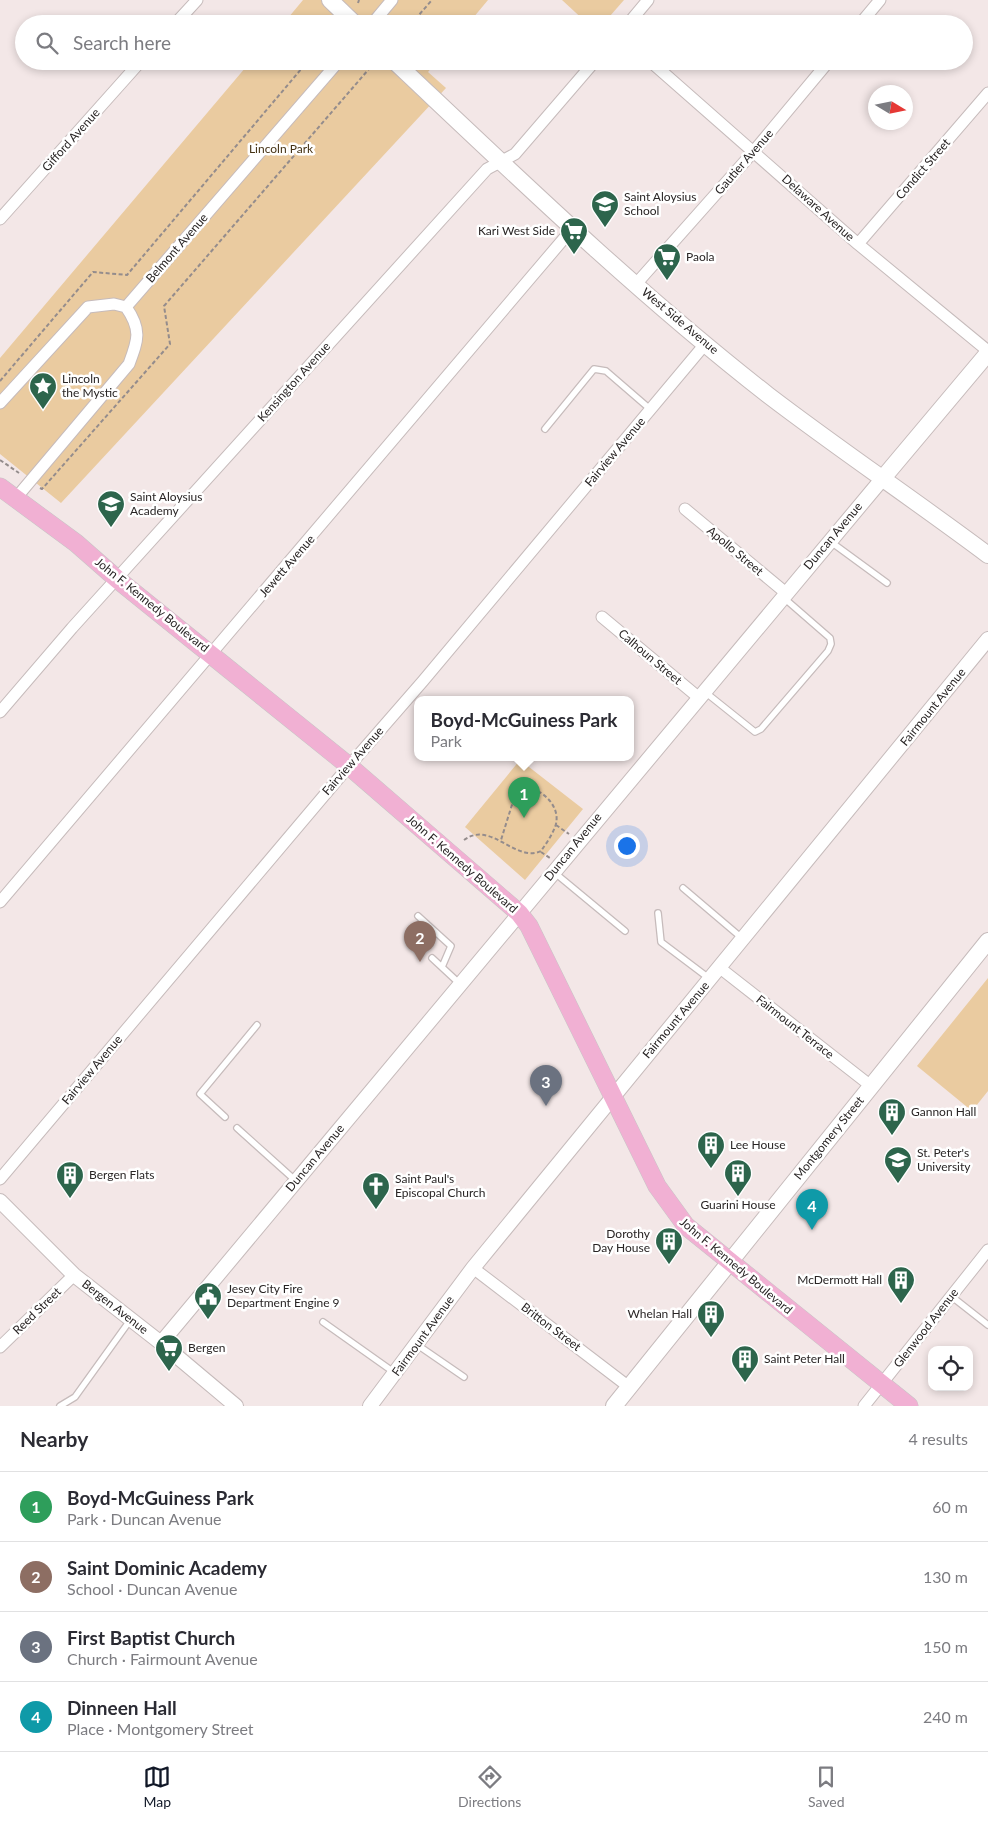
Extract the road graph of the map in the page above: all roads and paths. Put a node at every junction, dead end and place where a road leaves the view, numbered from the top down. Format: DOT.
graph roads {
  1 [pos="196,0"];
  2 [pos="330,0"];
  3 [pos="392,0"];
  4 [pos="432,0"];
  5 [pos="648,0"];
  6 [pos="880,0"];
  7 [pos="183,15"];
  8 [pos="346,15"];
  9 [pos="380,15"];
  10 [pos="419,15"];
  11 [pos="636,15"];
  12 [pos="868,15"];
  13 [pos="134,70"];
  14 [pos="300,70"];
  15 [pos="331,70"];
  16 [pos="368,70"];
  17 [pos="403,70"];
  18 [pos="587,70"];
  19 [pos="660,70"];
  20 [pos="822,70"];
  21 [pos="988,93"];
  22 [pos="754,151"];
  23 [pos="500,162"];
  24 [pos="0,219"];
  25 [pos="572,229"];
  26 [pos="858,244"];
  27 [pos="636,284"];
  28 [pos="126,308"];
  29 [pos="706,343"];
  30 [pos="988,352"];
  31 [pos="0,381"];
  32 [pos="0,403"];
  33 [pos="650,409"];
  34 [pos="546,429"];
  35 [pos="0,460"];
  36 [pos="19,473"];
  37 [pos="882,478"];
  38 [pos="0,487"];
  39 [pos="42,489"];
  40 [pos="16,498"];
  41 [pos="685,509"];
  42 [pos="829,540"];
  43 [pos="988,556"];
  44 [pos="117,579"];
  45 [pos="887,583"];
  46 [pos="784,595"];
  47 [pos="602,617"];
  48 [pos="988,639"];
  49 [pos="212,654"];
  50 [pos="700,694"];
  51 [pos="0,712"];
  52 [pos="349,766"];
  53 [pos="556,824"];
  54 [pos="569,834"];
  55 [pos="464,840"];
  56 [pos="501,840"];
  57 [pos="541,851"];
  58 [pos="550,858"];
  59 [pos="553,872"];
  60 [pos="683,888"];
  61 [pos="0,902"];
  62 [pos="519,913"];
  63 [pos="658,913"];
  64 [pos="418,916"];
  65 [pos="625,931"];
  66 [pos="743,939"];
  67 [pos="988,941"];
  68 [pos="432,958"];
  69 [pos="442,966"];
  70 [pos="720,968"];
  71 [pos="710,979"];
  72 [pos="460,984"];
  73 [pos="257,1025"];
  74 [pos="871,1086"];
  75 [pos="614,1096"];
  76 [pos="225,1117"];
  77 [pos="237,1128"];
  78 [pos="0,1179"];
  79 [pos="296,1181"];
  80 [pos="0,1201"];
  81 [pos="988,1250"];
  82 [pos="729,1262"];
  83 [pos="472,1268"];
  84 [pos="74,1275"];
  85 [pos="951,1296"];
  86 [pos="131,1320"];
  87 [pos="323,1322"];
  88 [pos="988,1325"];
  89 [pos="161,1343"];
  90 [pos="416,1344"];
  91 [pos="0,1347"];
  92 [pos="395,1373"];
  93 [pos="464,1377"];
  94 [pos="880,1385"];
  95 [pos="629,1387"];
  96 [pos="60,1406"];
  97 [pos="236,1406"];
  98 [pos="370,1406"];
  99 [pos="614,1406"];
  100 [pos="864,1406"];
  101 [pos="909,1406"];
  1 -- 7 [label="street"];
  2 -- 8 [label="main road"];
  3 -- 9 [label="street"];
  4 -- 10 [label="path"];
  5 -- 11 [label="street"];
  6 -- 12 [label="street"];
  13 -- 24 [label="street, Gifford Avenue"];
  14 -- 31 [label="path"];
  15 -- 28 [label="street, Belmont Avenue"];
  16 -- 39 [label="path"];
  17 -- 23 [label="main road, West Side Avenue"];
  18 -- 23 [label="street, Kensington Avenue"];
  19 -- 22 [label="street, Delaware Avenue"];
  20 -- 22 [label="street, Gautier Avenue"];
  21 -- 26 [label="street, Condict Street"];
  22 -- 26 [label="street, Delaware Avenue"];
  22 -- 27 [label="street, Gautier Avenue"];
  23 -- 25 [label="main road, West Side Avenue"];
  23 -- 44 [label="street, Kensington Avenue"];
  25 -- 27 [label="main road, West Side Avenue"];
  25 -- 49 [label="street, Jewett Avenue"];
  26 -- 30 [label="street, Delaware Avenue"];
  27 -- 29 [label="main road, West Side Avenue"];
  28 -- 32 [label="street"];
  28 -- 40 [label="street"];
  29 -- 33 [label="street, Fairview Avenue"];
  29 -- 37 [label="main road, West Side Avenue"];
  30 -- 37 [label="main road, Duncan Avenue"];
  33 -- 34 [label="lane"];
  33 -- 52 [label="street, Fairview Avenue"];
  35 -- 36 [label="path"];
  37 -- 42 [label="street, Duncan Avenue"];
  37 -- 43 [label="main road, West Side Avenue"];
  38 -- 40 [label="main road, John F. Kennedy Boulevard"];
  40 -- 44 [label="main road, John F. Kennedy Boulevard"];
  41 -- 46 [label="street, Apollo Street"];
  42 -- 45 [label="lane"];
  42 -- 46 [label="street, Duncan Avenue"];
  44 -- 49 [label="main road, John F. Kennedy Boulevard"];
  44 -- 51 [label="street, Kensington Avenue"];
  46 -- 50 [label="street, Duncan Avenue"];
  46 -- 50 [label="lane"];
  47 -- 50 [label="street, Calhoun Street"];
  48 -- 66 [label="street, Fairmount Avenue"];
  49 -- 52 [label="main road, John F. Kennedy Boulevard"];
  49 -- 61 [label="street, Jewett Avenue"];
  50 -- 59 [label="street, Duncan Avenue"];
  52 -- 62 [label="main road, John F. Kennedy Boulevard"];
  52 -- 78 [label="street, Fairview Avenue"];
  53 -- 54 [label="path"];
  53 -- 56 [label="path"];
  53 -- 57 [label="path"];
  55 -- 56 [label="path"];
  56 -- 57 [label="path"];
  57 -- 58 [label="path"];
  59 -- 62 [label="street, Duncan Avenue"];
  59 -- 65 [label="lane"];
  60 -- 66 [label="lane"];
  62 -- 72 [label="street, Duncan Avenue"];
  62 -- 75 [label="main road, John F. Kennedy Boulevard"];
  63 -- 71 [label="lane"];
  64 -- 69 [label="lane"];
  66 -- 70 [label="street, Fairmount Avenue"];
  67 -- 74 [label="main road, Montgomery Street"];
  68 -- 69 [label="lane"];
  69 -- 72 [label="lane"];
  70 -- 71 [label="street, Fairmount Avenue"];
  70 -- 74 [label="street, Fairmount Terrace"];
  71 -- 75 [label="street, Fairmount Avenue"];
  72 -- 79 [label="street, Duncan Avenue"];
  73 -- 76 [label="lane"];
  74 -- 82 [label="main road, Montgomery Street"];
  75 -- 82 [label="main road, John F. Kennedy Boulevard"];
  75 -- 83 [label="street, Fairmount Avenue"];
  77 -- 79 [label="lane"];
  79 -- 89 [label="street, Duncan Avenue"];
  80 -- 84 [label="street, Bergen Avenue"];
  81 -- 85 [label="street, Glenwood Avenue"];
  82 -- 94 [label="main road, John F. Kennedy Boulevard"];
  82 -- 95 [label="main road, Montgomery Street"];
  83 -- 90 [label="street, Fairmount Avenue"];
  83 -- 95 [label="street, Britton Street"];
  84 -- 86 [label="street, Bergen Avenue"];
  84 -- 91 [label="street, Reed Street"];
  85 -- 88 [label="lane"];
  85 -- 94 [label="street, Glenwood Avenue"];
  86 -- 89 [label="street, Bergen Avenue"];
  86 -- 96 [label="lane"];
  87 -- 92 [label="lane"];
  89 -- 97 [label="street, Bergen Avenue"];
  90 -- 92 [label="street, Fairmount Avenue"];
  90 -- 93 [label="lane"];
  92 -- 98 [label="street, Fairmount Avenue"];
  94 -- 100 [label="street, Glenwood Avenue"];
  94 -- 101 [label="main road, John F. Kennedy Boulevard"];
  95 -- 99 [label="main road, Montgomery Street"];
}
